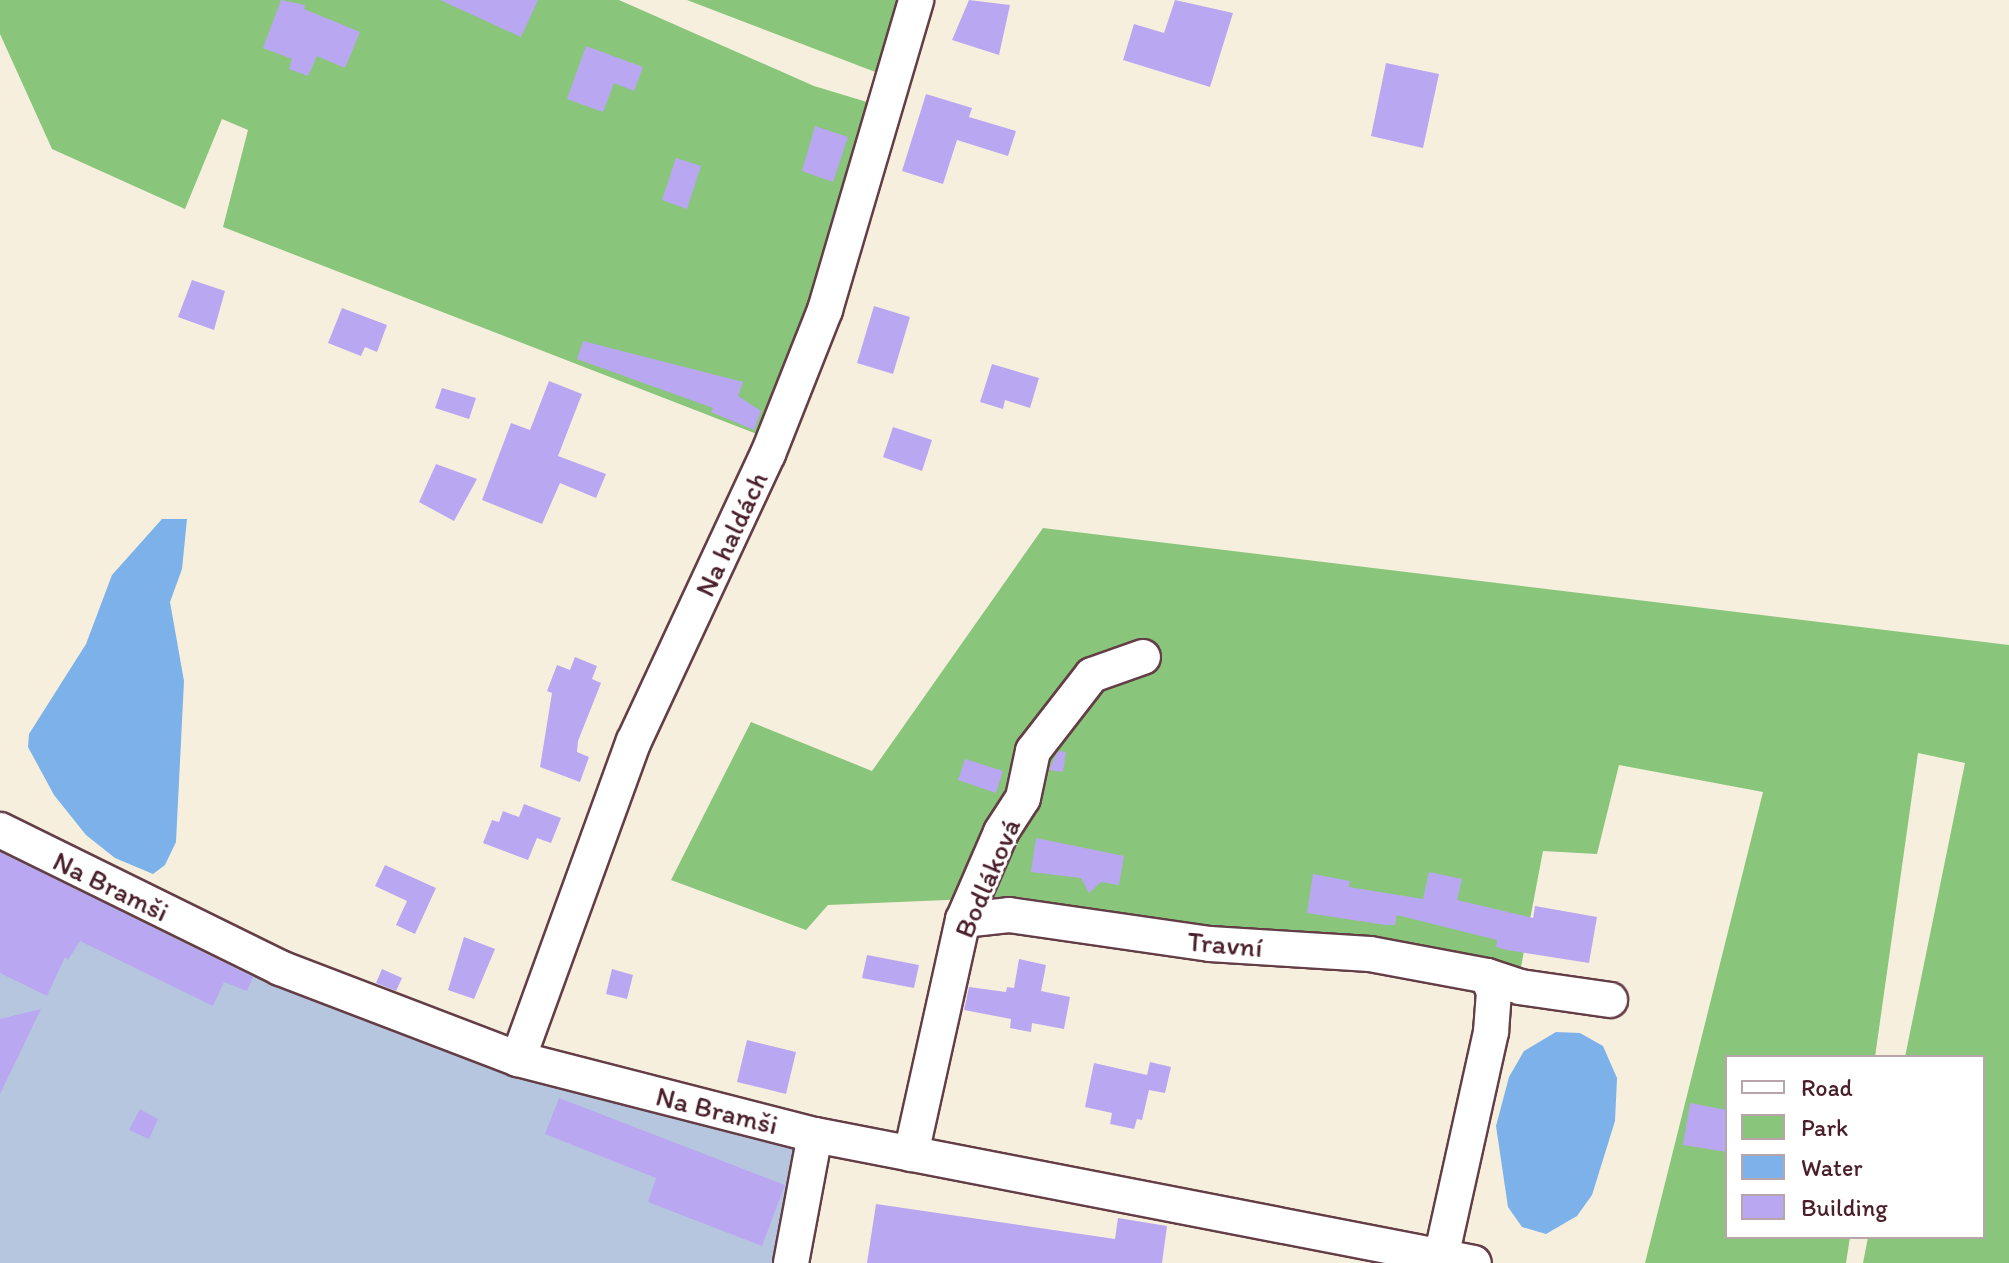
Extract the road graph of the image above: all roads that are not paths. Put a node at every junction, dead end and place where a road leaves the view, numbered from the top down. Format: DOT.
graph roads {
  1 [pos="916,0"];
  2 [pos="1143,657"];
  3 [pos="0,830"];
  4 [pos="963,920"];
  5 [pos="1487,976"];
  6 [pos="1610,1000"];
  7 [pos="518,1059"];
  8 [pos="815,1135"];
  9 [pos="911,1154"];
  10 [pos="1458,1260"];
  11 [pos="791,1263"];
  1 -- 7 [label="street, Na haldách"];
  2 -- 4 [label="street, Bodláková"];
  3 -- 7 [label="street, Na Bramši"];
  4 -- 5 [label="street, Travní"];
  4 -- 9 [label="street, Bodláková"];
  5 -- 6 [label="street, Travní"];
  5 -- 10 [label="street"];
  7 -- 8 [label="street, Na Bramši"];
  8 -- 9 [label="street, Na Bramši"];
  8 -- 11 [label="street"];
  9 -- 10 [label="street, Na Bramši"];
}
